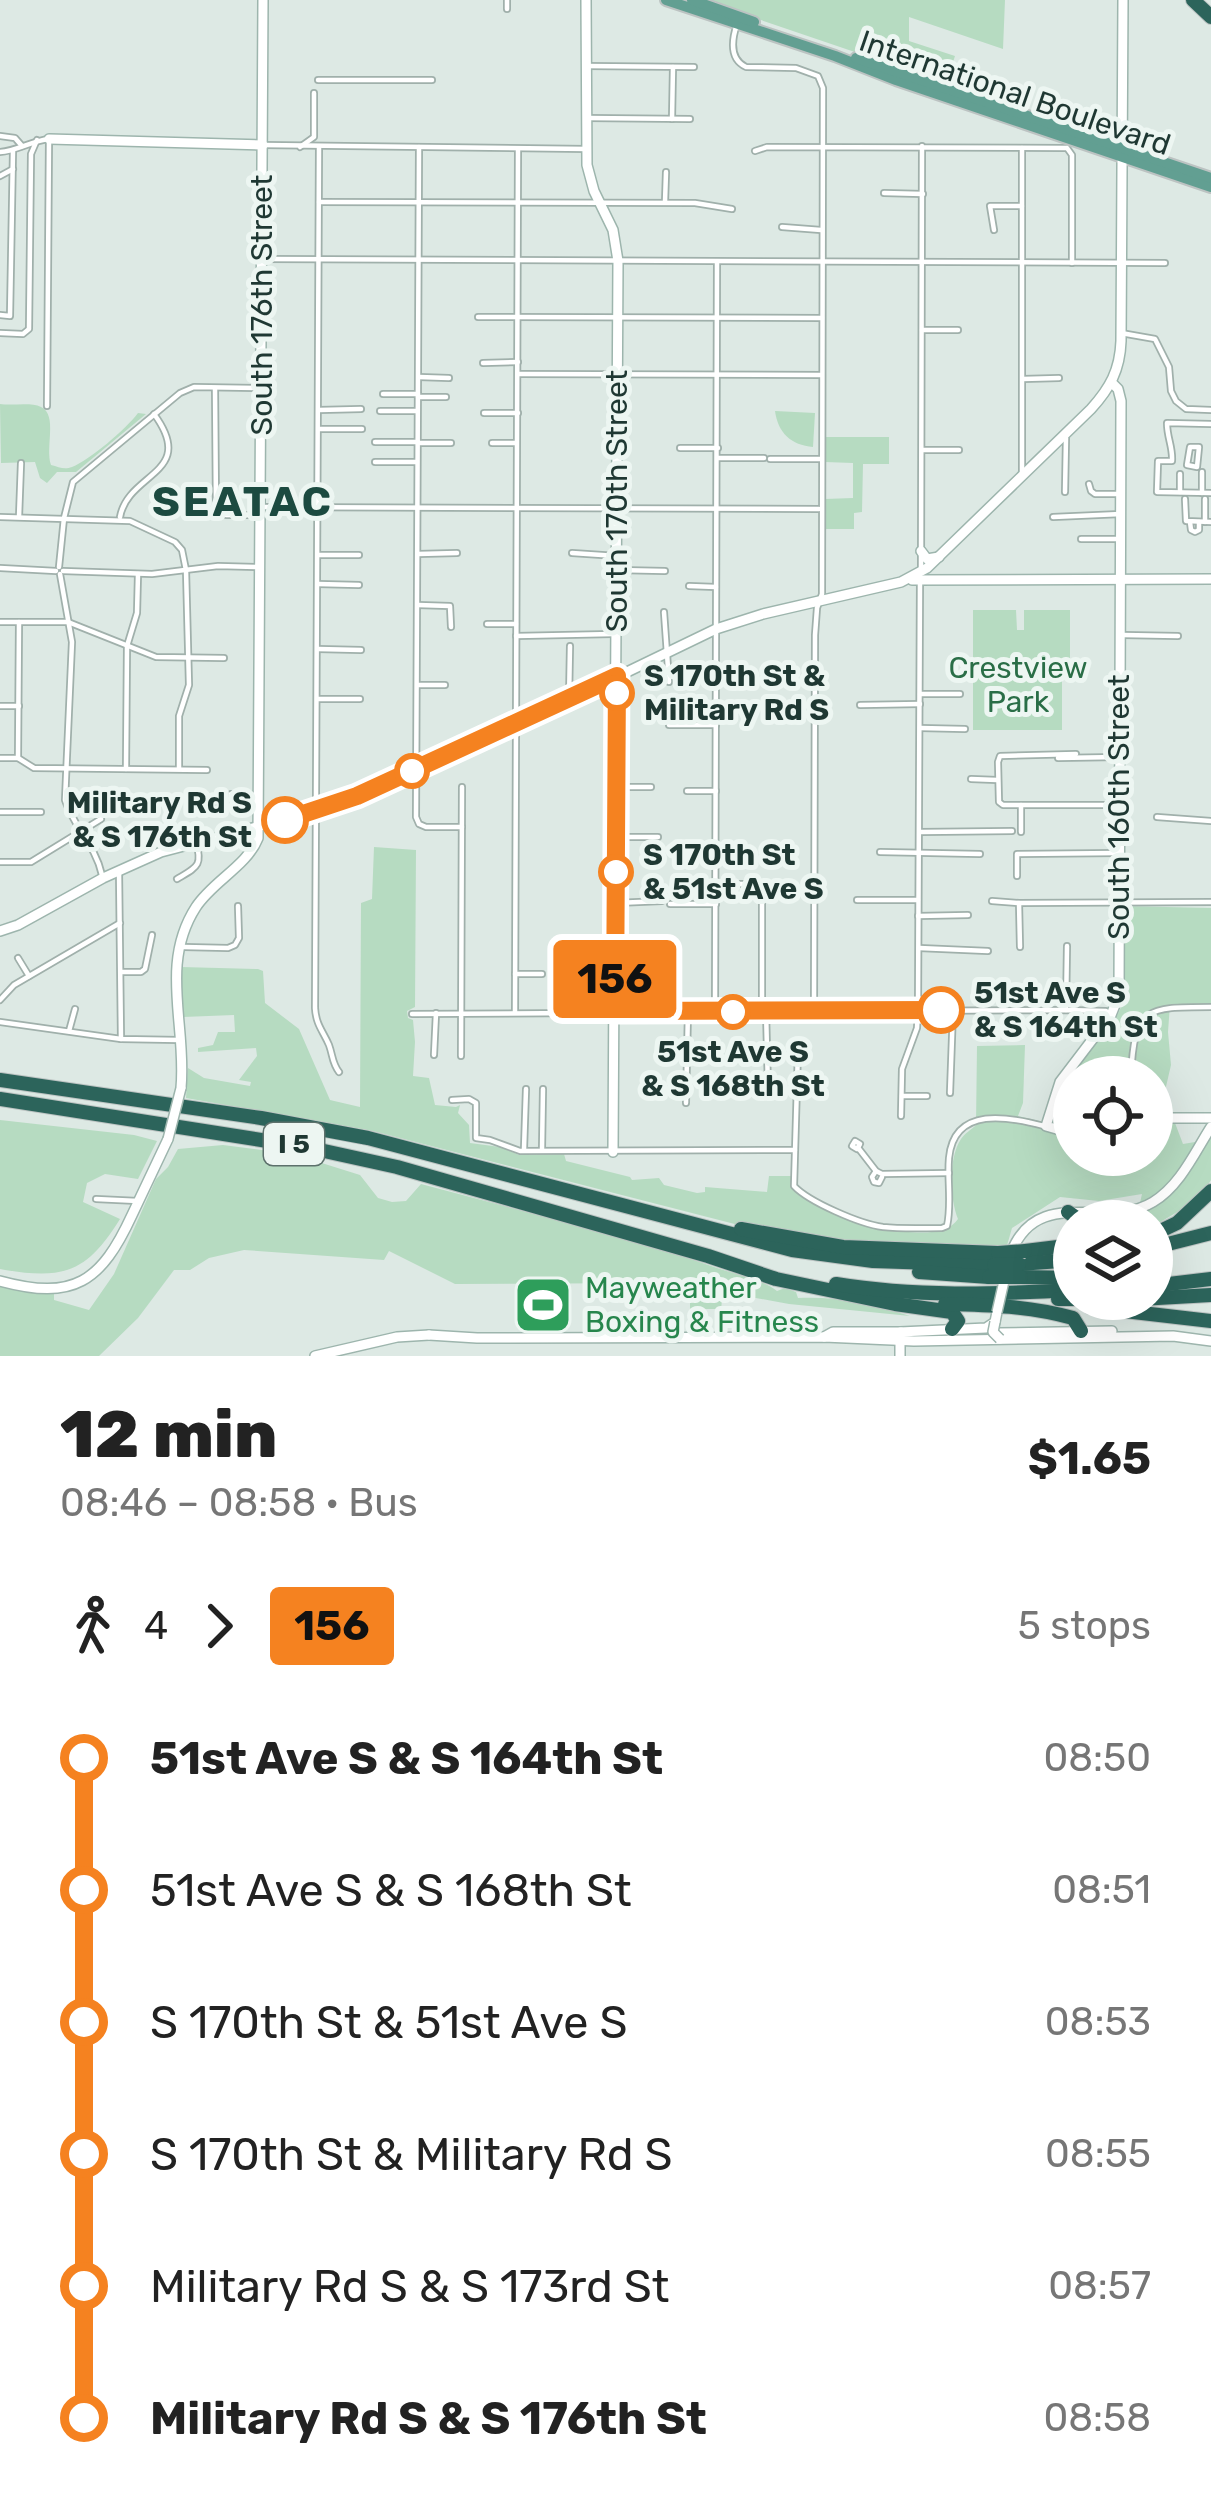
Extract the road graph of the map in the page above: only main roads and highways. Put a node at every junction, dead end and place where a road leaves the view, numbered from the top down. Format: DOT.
graph roads {
  1 [pos="665,0"];
  2 [pos="691,0"];
  3 [pos="1192,0"];
  4 [pos="1209,5"];
  5 [pos="754,22"];
  6 [pos="737,23"];
  7 [pos="1123,153"];
  8 [pos="1211,182"];
  9 [pos="0,1080"];
  10 [pos="0,1099"];
  11 [pos="1211,1191"];
  12 [pos="602,1202"];
  13 [pos="1173,1225"];
  14 [pos="1211,1233"];
  15 [pos="1173,1243"];
  16 [pos="1053,1250"];
  17 [pos="1053,1260"];
  18 [pos="1022,1261"];
  19 [pos="996,1269"];
  20 [pos="754,1270"];
  21 [pos="1053,1271"];
  22 [pos="1211,1277"];
  23 [pos="1173,1280"];
  24 [pos="916,1292"];
  25 [pos="1053,1292"];
  26 [pos="1211,1295"];
  27 [pos="1026,1298"];
  28 [pos="874,1300"];
  29 [pos="1211,1318"];
  30 [pos="1070,1326"];
  31 [pos="952,1329"];
  1 -- 6 [label="main road, International Boulevard"];
  2 -- 5 [label="main road, International Boulevard"];
  3 -- 4 [label="highway"];
  5 -- 6 [label="main road"];
  5 -- 7 [label="main road, International Boulevard"];
  6 -- 7 [label="main road, International Boulevard"];
  7 -- 8 [label="main road, International Boulevard"];
  9 -- 12 [label="highway, I 5"];
  10 -- 20 [label="highway, I 5"];
  11 -- 13 [label="highway"];
  12 -- 19 [label="highway, I 5"];
  12 -- 19 [label="highway"];
  14 -- 15 [label="highway"];
  16 -- 18 [label="highway"];
  17 -- 18 [label="highway, I 5"];
  18 -- 19 [label="highway, bridge"];
  18 -- 19 [label="highway, I 5, bridge"];
  18 -- 21 [label="highway, I 5"];
  20 -- 24 [label="highway, I 5"];
  20 -- 28 [label="highway"];
  22 -- 23 [label="highway"];
  24 -- 25 [label="highway, I 5"];
  24 -- 27 [label="highway, I 5"];
  26 -- 27 [label="highway, I 5"];
  27 -- 29 [label="highway"];
  28 -- 30 [label="highway"];
  28 -- 31 [label="highway"];
}
